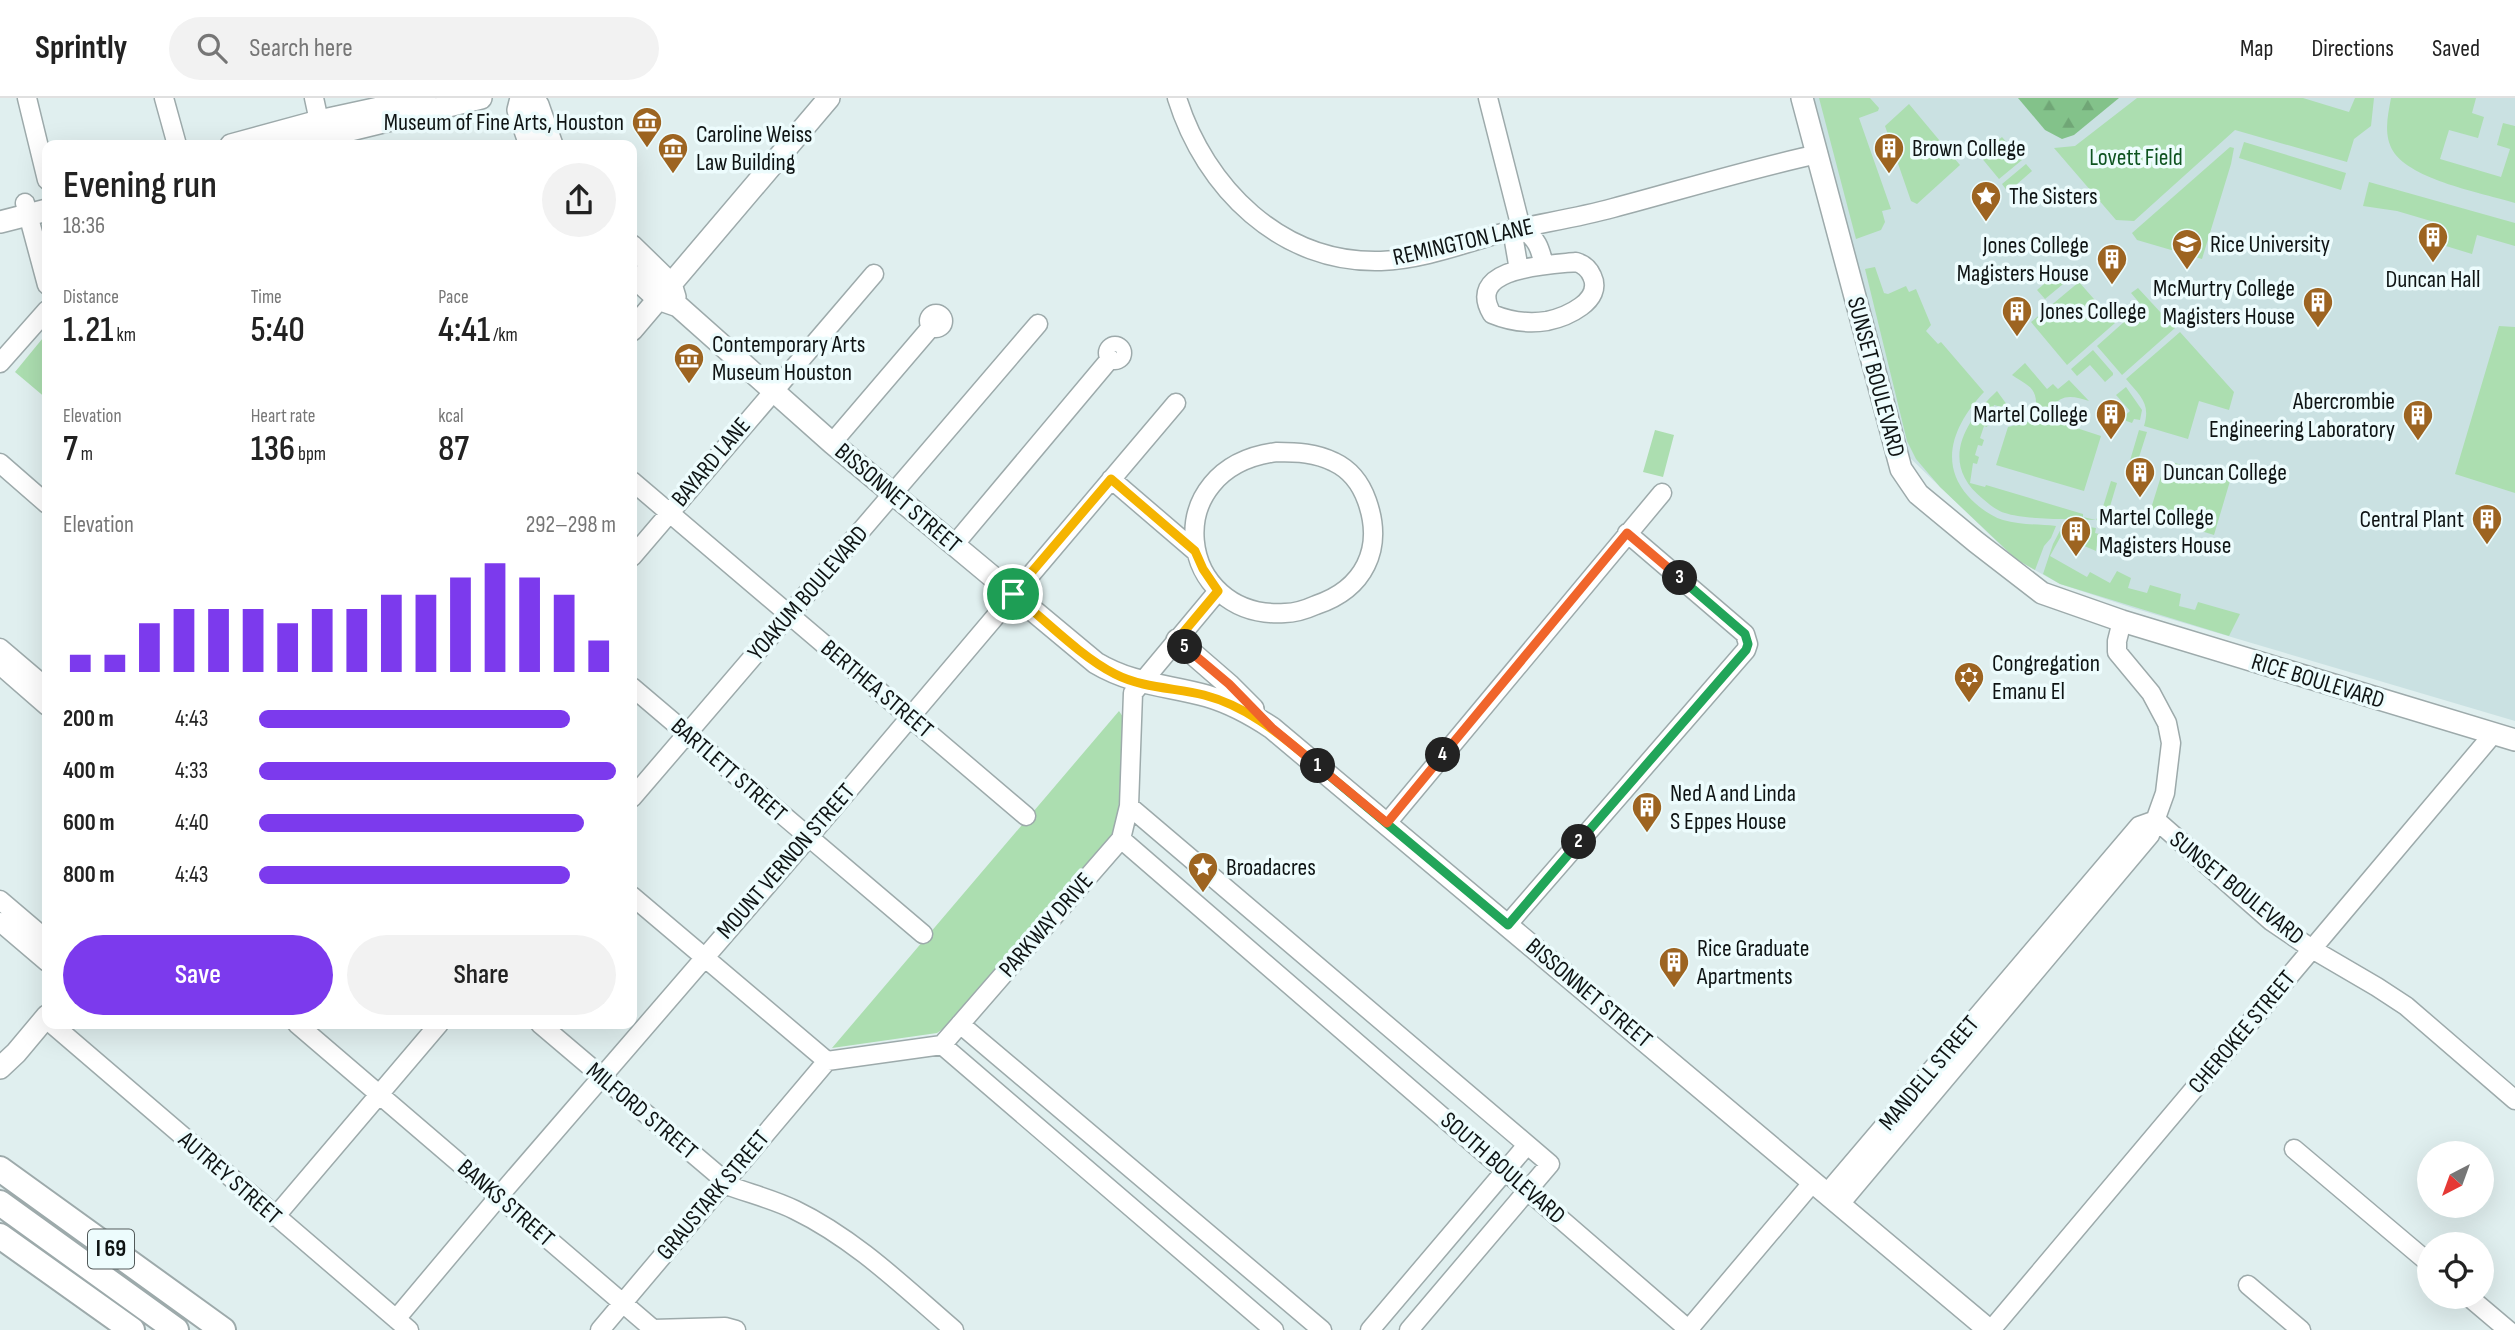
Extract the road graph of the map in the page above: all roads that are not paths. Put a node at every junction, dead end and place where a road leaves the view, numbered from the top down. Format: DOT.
graph roads {
  1 [pos="27,98"];
  2 [pos="164,98"];
  3 [pos="314,98"];
  4 [pos="425,98"];
  5 [pos="481,98"];
  6 [pos="521,98"];
  7 [pos="533,98"];
  8 [pos="829,98"];
  9 [pos="1177,98"];
  10 [pos="1488,98"];
  11 [pos="1802,98"];
  12 [pos="319,121"];
  13 [pos="176,140"];
  14 [pos="249,140"];
  15 [pos="309,140"];
  16 [pos="528,140"];
  17 [pos="550,140"];
  18 [pos="1818,154"];
  19 [pos="42,160"];
  20 [pos="0,209"];
  21 [pos="34,209"];
  22 [pos="0,222"];
  23 [pos="1521,228"];
  24 [pos="637,253"];
  25 [pos="42,256"];
  26 [pos="1544,265"];
  27 [pos="1519,270"];
  28 [pos="874,274"];
  29 [pos="637,278"];
  30 [pos="669,297"];
  31 [pos="42,316"];
  32 [pos="1038,324"];
  33 [pos="637,326"];
  34 [pos="932,326"];
  35 [pos="1110,359"];
  36 [pos="0,363"];
  37 [pos="772,391"];
  38 [pos="1177,403"];
  39 [pos="832,443"];
  40 [pos="0,463"];
  41 [pos="1111,479"];
  42 [pos="637,485"];
  43 [pos="1662,493"];
  44 [pos="893,495"];
  45 [pos="42,500"];
  46 [pos="668,512"];
  47 [pos="1627,533"];
  48 [pos="954,545"];
  49 [pos="637,551"];
  50 [pos="1195,551"];
  51 [pos="1218,591"];
  52 [pos="1013,594"];
  53 [pos="788,614"];
  54 [pos="2122,621"];
  55 [pos="1177,640"];
  56 [pos="0,648"];
  57 [pos="0,665"];
  58 [pos="1142,682"];
  59 [pos="42,684"];
  60 [pos="637,691"];
  61 [pos="42,702"];
  62 [pos="909,717"];
  63 [pos="1272,728"];
  64 [pos="2494,733"];
  65 [pos="687,734"];
  66 [pos="2515,740"];
  67 [pos="637,792"];
  68 [pos="1129,806"];
  69 [pos="1026,816"];
  70 [pos="2155,820"];
  71 [pos="1387,823"];
  72 [pos="808,838"];
  73 [pos="1121,839"];
  74 [pos="0,900"];
  75 [pos="637,900"];
  76 [pos="0,922"];
  77 [pos="1508,925"];
  78 [pos="923,934"];
  79 [pos="42,936"];
  80 [pos="2312,949"];
  81 [pos="703,957"];
  82 [pos="42,958"];
  83 [pos="1337,983"];
  84 [pos="1316,1007"];
  85 [pos="960,1024"];
  86 [pos="42,1025"];
  87 [pos="59,1029"];
  88 [pos="303,1029"];
  89 [pos="435,1029"];
  90 [pos="546,1029"];
  91 [pos="942,1045"];
  92 [pos="16,1053"];
  93 [pos="827,1061"];
  94 [pos="0,1068"];
  95 [pos="602,1076"];
  96 [pos="0,1078"];
  97 [pos="380,1095"];
  98 [pos="2515,1100"];
  99 [pos="1527,1144"];
  100 [pos="2294,1149"];
  101 [pos="0,1169"];
  102 [pos="1505,1170"];
  103 [pos="724,1185"];
  104 [pos="1528,1190"];
  105 [pos="1827,1193"];
  106 [pos="1163,1195"];
  107 [pos="500,1198"];
  108 [pos="0,1203"];
  109 [pos="275,1217"];
  110 [pos="1143,1218"];
  111 [pos="0,1236"];
  112 [pos="2417,1253"];
  113 [pos="2248,1285"];
  114 [pos="623,1303"];
  115 [pos="2483,1309"];
  116 [pos="403,1325"];
  117 [pos="654,1329"];
  118 [pos="132,1330"];
  119 [pos="176,1330"];
  120 [pos="223,1330"];
  121 [pos="600,1330"];
  122 [pos="736,1330"];
  123 [pos="954,1330"];
  124 [pos="1274,1330"];
  125 [pos="1322,1330"];
  126 [pos="1370,1330"];
  127 [pos="1409,1330"];
  128 [pos="1688,1330"];
  129 [pos="1990,1330"];
  130 [pos="2301,1330"];
  131 [pos="2508,1330"];
  1 -- 19 [label="street"];
  2 -- 13 [label="street"];
  3 -- 12 [label="street"];
  4 -- 12 [label="main road"];
  5 -- 15 [label="main road"];
  6 -- 16 [label="main road"];
  7 -- 17 [label="main road"];
  8 -- 30 [label="main road"];
  9 -- 23 [label="street, REMINGTON LANE"];
  10 -- 23 [label="street"];
  11 -- 18 [label="main road, SUNSET BOULEVARD"];
  12 -- 14 [label="main road"];
  18 -- 23 [label="street, REMINGTON LANE"];
  18 -- 54 [label="main road, SUNSET BOULEVARD"];
  20 -- 21 [label="main road"];
  21 -- 22 [label="main road"];
  21 -- 25 [label="street"];
  23 -- 26 [label="street"];
  23 -- 27 [label="street"];
  24 -- 30 [label="main road, BISSONNET STREET"];
  26 -- 27 [label="street"];
  26 -- 27 [label="street"];
  28 -- 37 [label="street, BAYARD LANE"];
  29 -- 30 [label="main road, BISSONNET STREET"];
  30 -- 33 [label="main road"];
  30 -- 37 [label="main road, BISSONNET STREET"];
  31 -- 36 [label="street"];
  32 -- 44 [label="street, YOAKUM BOULEVARD"];
  34 -- 39 [label="street"];
  35 -- 48 [label="street"];
  37 -- 39 [label="main road, BISSONNET STREET"];
  37 -- 46 [label="street, BAYARD LANE"];
  38 -- 41 [label="street, MOUNT VERNON STREET"];
  39 -- 44 [label="main road, BISSONNET STREET"];
  40 -- 45 [label="street"];
  41 -- 50 [label="street"];
  41 -- 52 [label="street, MOUNT VERNON STREET"];
  42 -- 46 [label="street, BERTHEA STREET"];
  43 -- 47 [label="street"];
  44 -- 48 [label="main road, BISSONNET STREET"];
  44 -- 53 [label="street, YOAKUM BOULEVARD"];
  46 -- 49 [label="street, BAYARD LANE"];
  46 -- 53 [label="street, BERTHEA STREET"];
  47 -- 71 [label="street"];
  47 -- 77 [label="street"];
  48 -- 52 [label="main road, BISSONNET STREET"];
  50 -- 51 [label="street"];
  50 -- 51 [label="street"];
  51 -- 55 [label="street"];
  52 -- 58 [label="main road, BISSONNET STREET"];
  52 -- 62 [label="street, MOUNT VERNON STREET"];
  53 -- 62 [label="street, BERTHEA STREET"];
  53 -- 65 [label="street, YOAKUM BOULEVARD"];
  54 -- 64 [label="main road, RICE BOULEVARD"];
  54 -- 70 [label="street, SUNSET BOULEVARD"];
  55 -- 58 [label="street"];
  55 -- 63 [label="main road"];
  56 -- 59 [label="street"];
  57 -- 61 [label="street"];
  58 -- 63 [label="main road, BISSONNET STREET"];
  58 -- 68 [label="street, PARKWAY DRIVE"];
  60 -- 65 [label="street, BARTLETT STREET"];
  62 -- 69 [label="street, BERTHEA STREET"];
  62 -- 72 [label="street, MOUNT VERNON STREET"];
  63 -- 71 [label="main road, BISSONNET STREET"];
  64 -- 66 [label="main road, RICE BOULEVARD"];
  64 -- 80 [label="street, CHEROKEE STREET"];
  65 -- 67 [label="street, YOAKUM BOULEVARD"];
  65 -- 72 [label="street, BARTLETT STREET"];
  68 -- 73 [label="street, PARKWAY DRIVE"];
  68 -- 83 [label="street, SOUTH BOULEVARD"];
  70 -- 80 [label="street, SUNSET BOULEVARD"];
  70 -- 105 [label="street, MANDELL STREET"];
  71 -- 77 [label="main road, BISSONNET STREET"];
  72 -- 78 [label="street, BARTLETT STREET"];
  72 -- 81 [label="street, MOUNT VERNON STREET"];
  73 -- 84 [label="street, SOUTH BOULEVARD"];
  73 -- 85 [label="street, PARKWAY DRIVE"];
  74 -- 79 [label="street"];
  75 -- 81 [label="street"];
  76 -- 82 [label="street"];
  77 -- 105 [label="main road, BISSONNET STREET"];
  80 -- 98 [label="street, SUNSET BOULEVARD"];
  80 -- 129 [label="street, CHEROKEE STREET"];
  81 -- 93 [label="street"];
  81 -- 95 [label="street, MOUNT VERNON STREET"];
  83 -- 84 [label="street"];
  83 -- 99 [label="street, SOUTH BOULEVARD"];
  84 -- 102 [label="street, SOUTH BOULEVARD"];
  85 -- 91 [label="street, PARKWAY DRIVE"];
  85 -- 106 [label="street"];
  86 -- 92 [label="main road"];
  87 -- 109 [label="street, AUTREY STREET"];
  88 -- 97 [label="street, BANKS STREET"];
  89 -- 97 [label="street"];
  90 -- 95 [label="street, MILFORD STREET"];
  91 -- 93 [label="street"];
  91 -- 110 [label="street"];
  92 -- 94 [label="main road"];
  92 -- 96 [label="main road"];
  93 -- 103 [label="street, GRAUSTARK STREET"];
  95 -- 103 [label="street, MILFORD STREET"];
  95 -- 107 [label="street, MOUNT VERNON STREET"];
  97 -- 107 [label="street, BANKS STREET"];
  97 -- 109 [label="street"];
  99 -- 102 [label="street"];
  99 -- 104 [label="street, SOUTH BOULEVARD"];
  100 -- 112 [label="street"];
  101 -- 120 [label="highway, I 69"];
  102 -- 104 [label="street, SOUTH BOULEVARD"];
  102 -- 126 [label="street"];
  103 -- 114 [label="street, GRAUSTARK STREET"];
  103 -- 123 [label="street, MILFORD STREET"];
  104 -- 127 [label="street"];
  104 -- 128 [label="street, SOUTH BOULEVARD"];
  105 -- 128 [label="street, MANDELL STREET"];
  105 -- 129 [label="main road, BISSONNET STREET"];
  106 -- 110 [label="street"];
  106 -- 125 [label="street"];
  107 -- 114 [label="street, BANKS STREET"];
  107 -- 116 [label="street, MOUNT VERNON STREET"];
  108 -- 119 [label="highway"];
  109 -- 116 [label="street, AUTREY STREET"];
  110 -- 124 [label="street"];
  111 -- 118 [label="highway, I 69"];
  113 -- 130 [label="street"];
  114 -- 117 [label="street, BANKS STREET"];
  114 -- 121 [label="street, GRAUSTARK STREET"];
  115 -- 131 [label="street"];
  117 -- 122 [label="street, BANKS STREET"];
}
